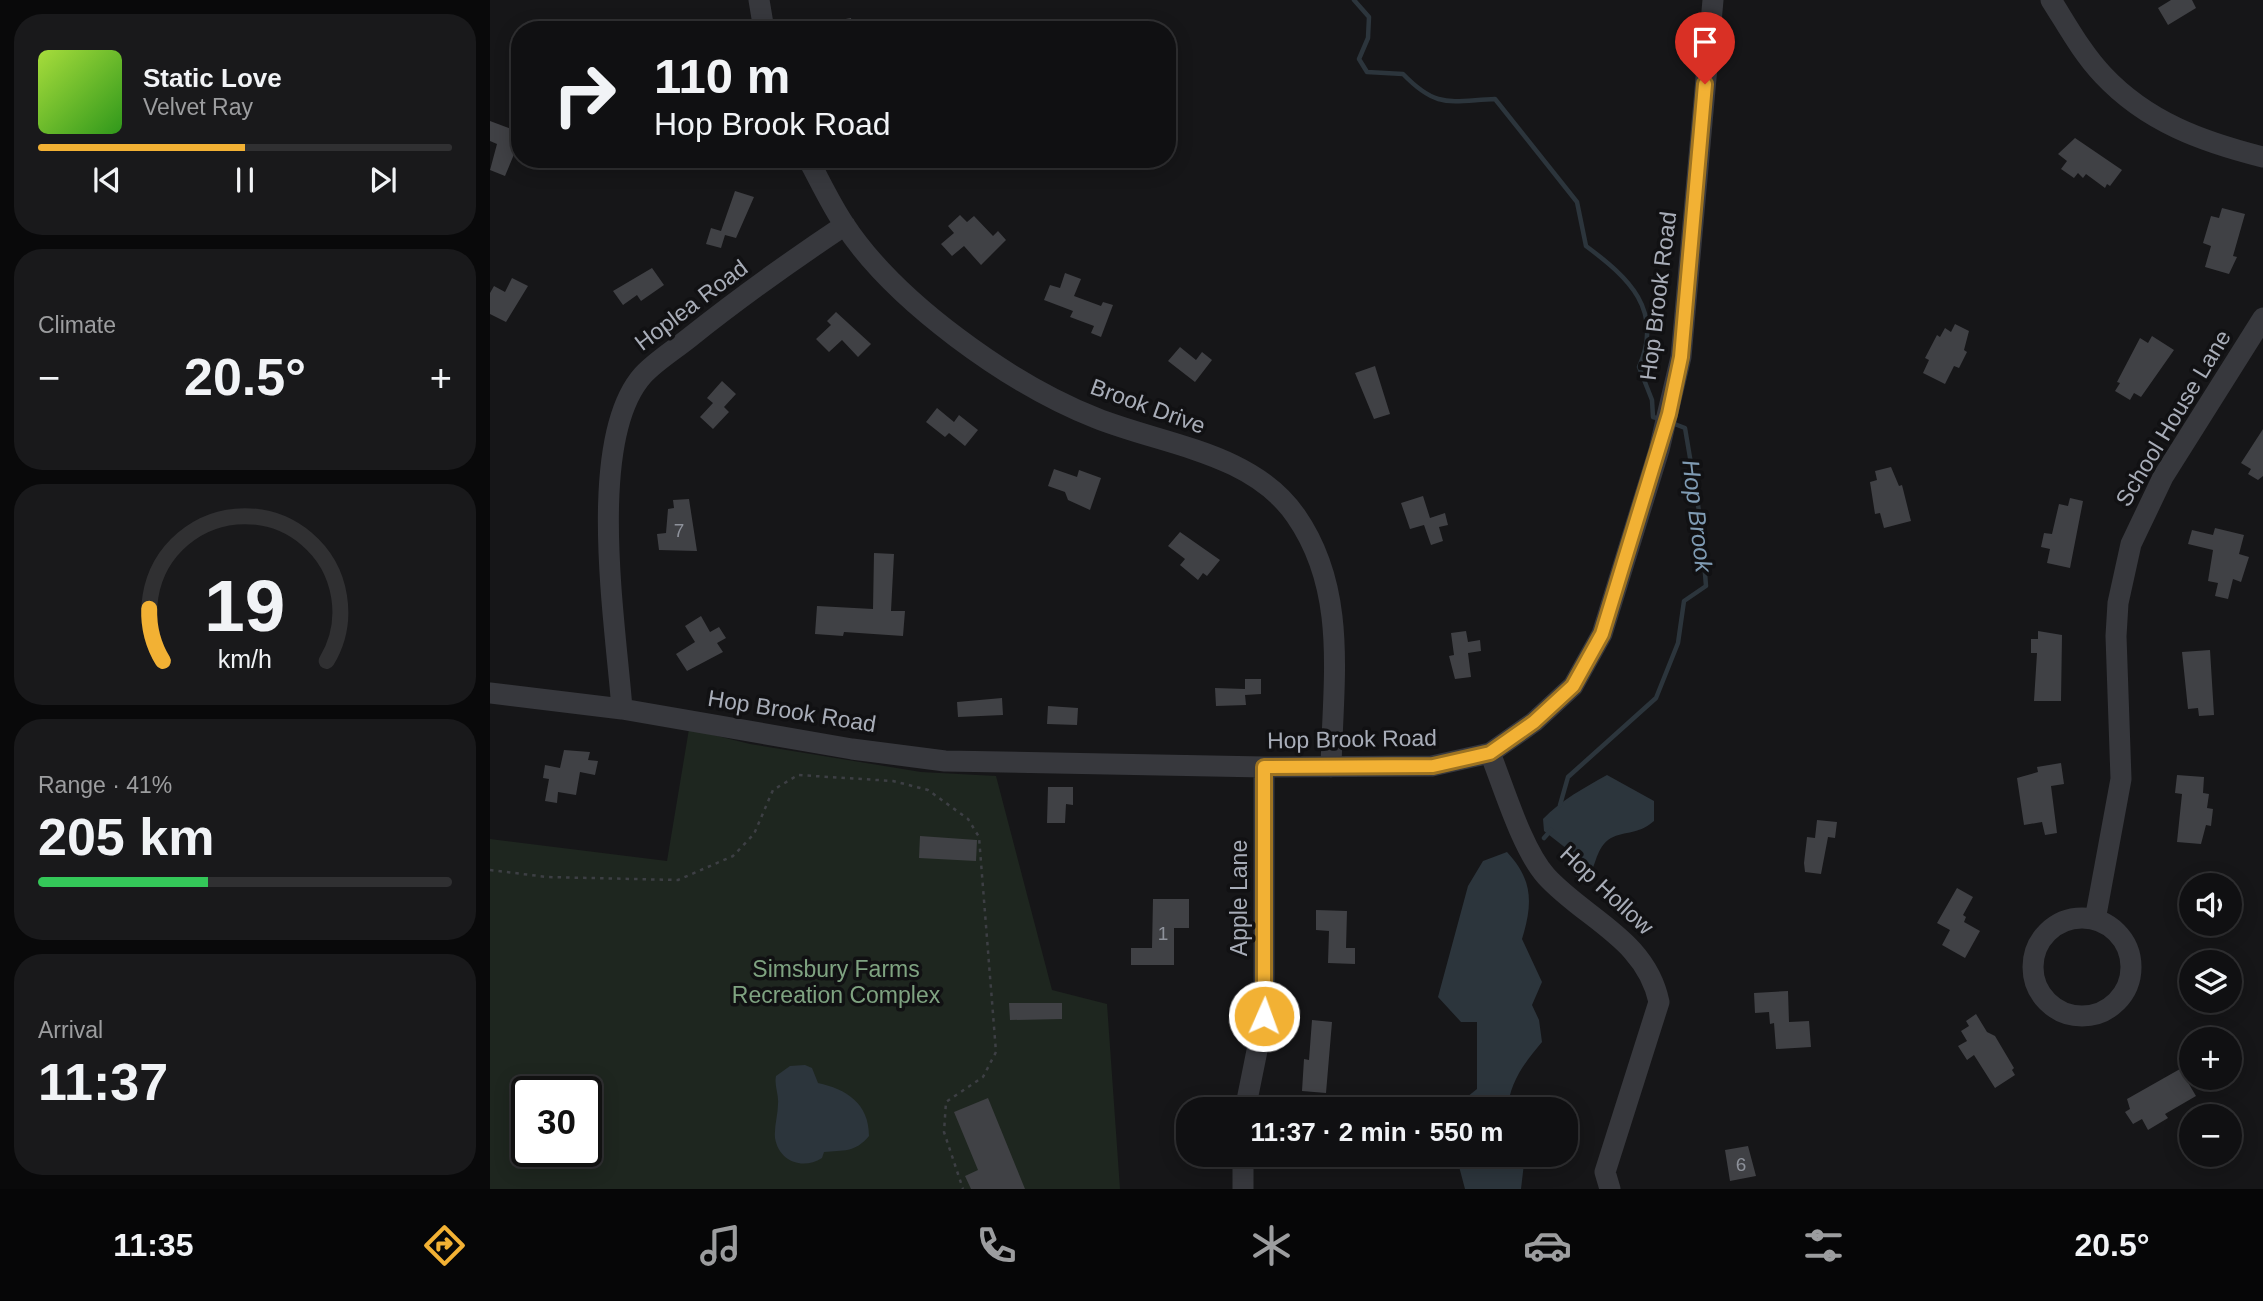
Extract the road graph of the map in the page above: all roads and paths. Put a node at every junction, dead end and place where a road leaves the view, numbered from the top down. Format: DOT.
graph roads {
  1 [pos="759,0"];
  2 [pos="1713,0"];
  3 [pos="2051,0"];
  4 [pos="762,21"];
  5 [pos="2263,157"];
  6 [pos="813,168"];
  7 [pos="845,225"];
  8 [pos="2263,318"];
  9 [pos="490,693"];
  10 [pos="622,709"];
  11 [pos="1490,753"];
  12 [pos="1331,766"];
  13 [pos="1264,767"];
  14 [pos="490,870"];
  15 [pos="2095,920"];
  16 [pos="1248,1097"];
  17 [pos="1243,1167"];
  18 [pos="963,1189"];
  19 [pos="1243,1189"];
  20 [pos="1610,1189"];
  1 -- 4 [label="street"];
  2 -- 11 [label="street, Hop Brook Road"];
  3 -- 5 [label="street"];
  6 -- 7 [label="street, Brook Drive"];
  7 -- 10 [label="street, Hoplea Road"];
  7 -- 12 [label="street, Brook Drive"];
  8 -- 15 [label="street, School House Lane"];
  9 -- 10 [label="street, Hop Brook Road"];
  10 -- 13 [label="street, Hop Brook Road"];
  11 -- 12 [label="street, Hop Brook Road"];
  11 -- 20 [label="street, Hop Hollow"];
  12 -- 13 [label="street, Hop Brook Road"];
  13 -- 16 [label="street, Apple Lane"];
  14 -- 18 [label="path"];
  15 -- 15 [label="street"];
  17 -- 19 [label="street"];
}
